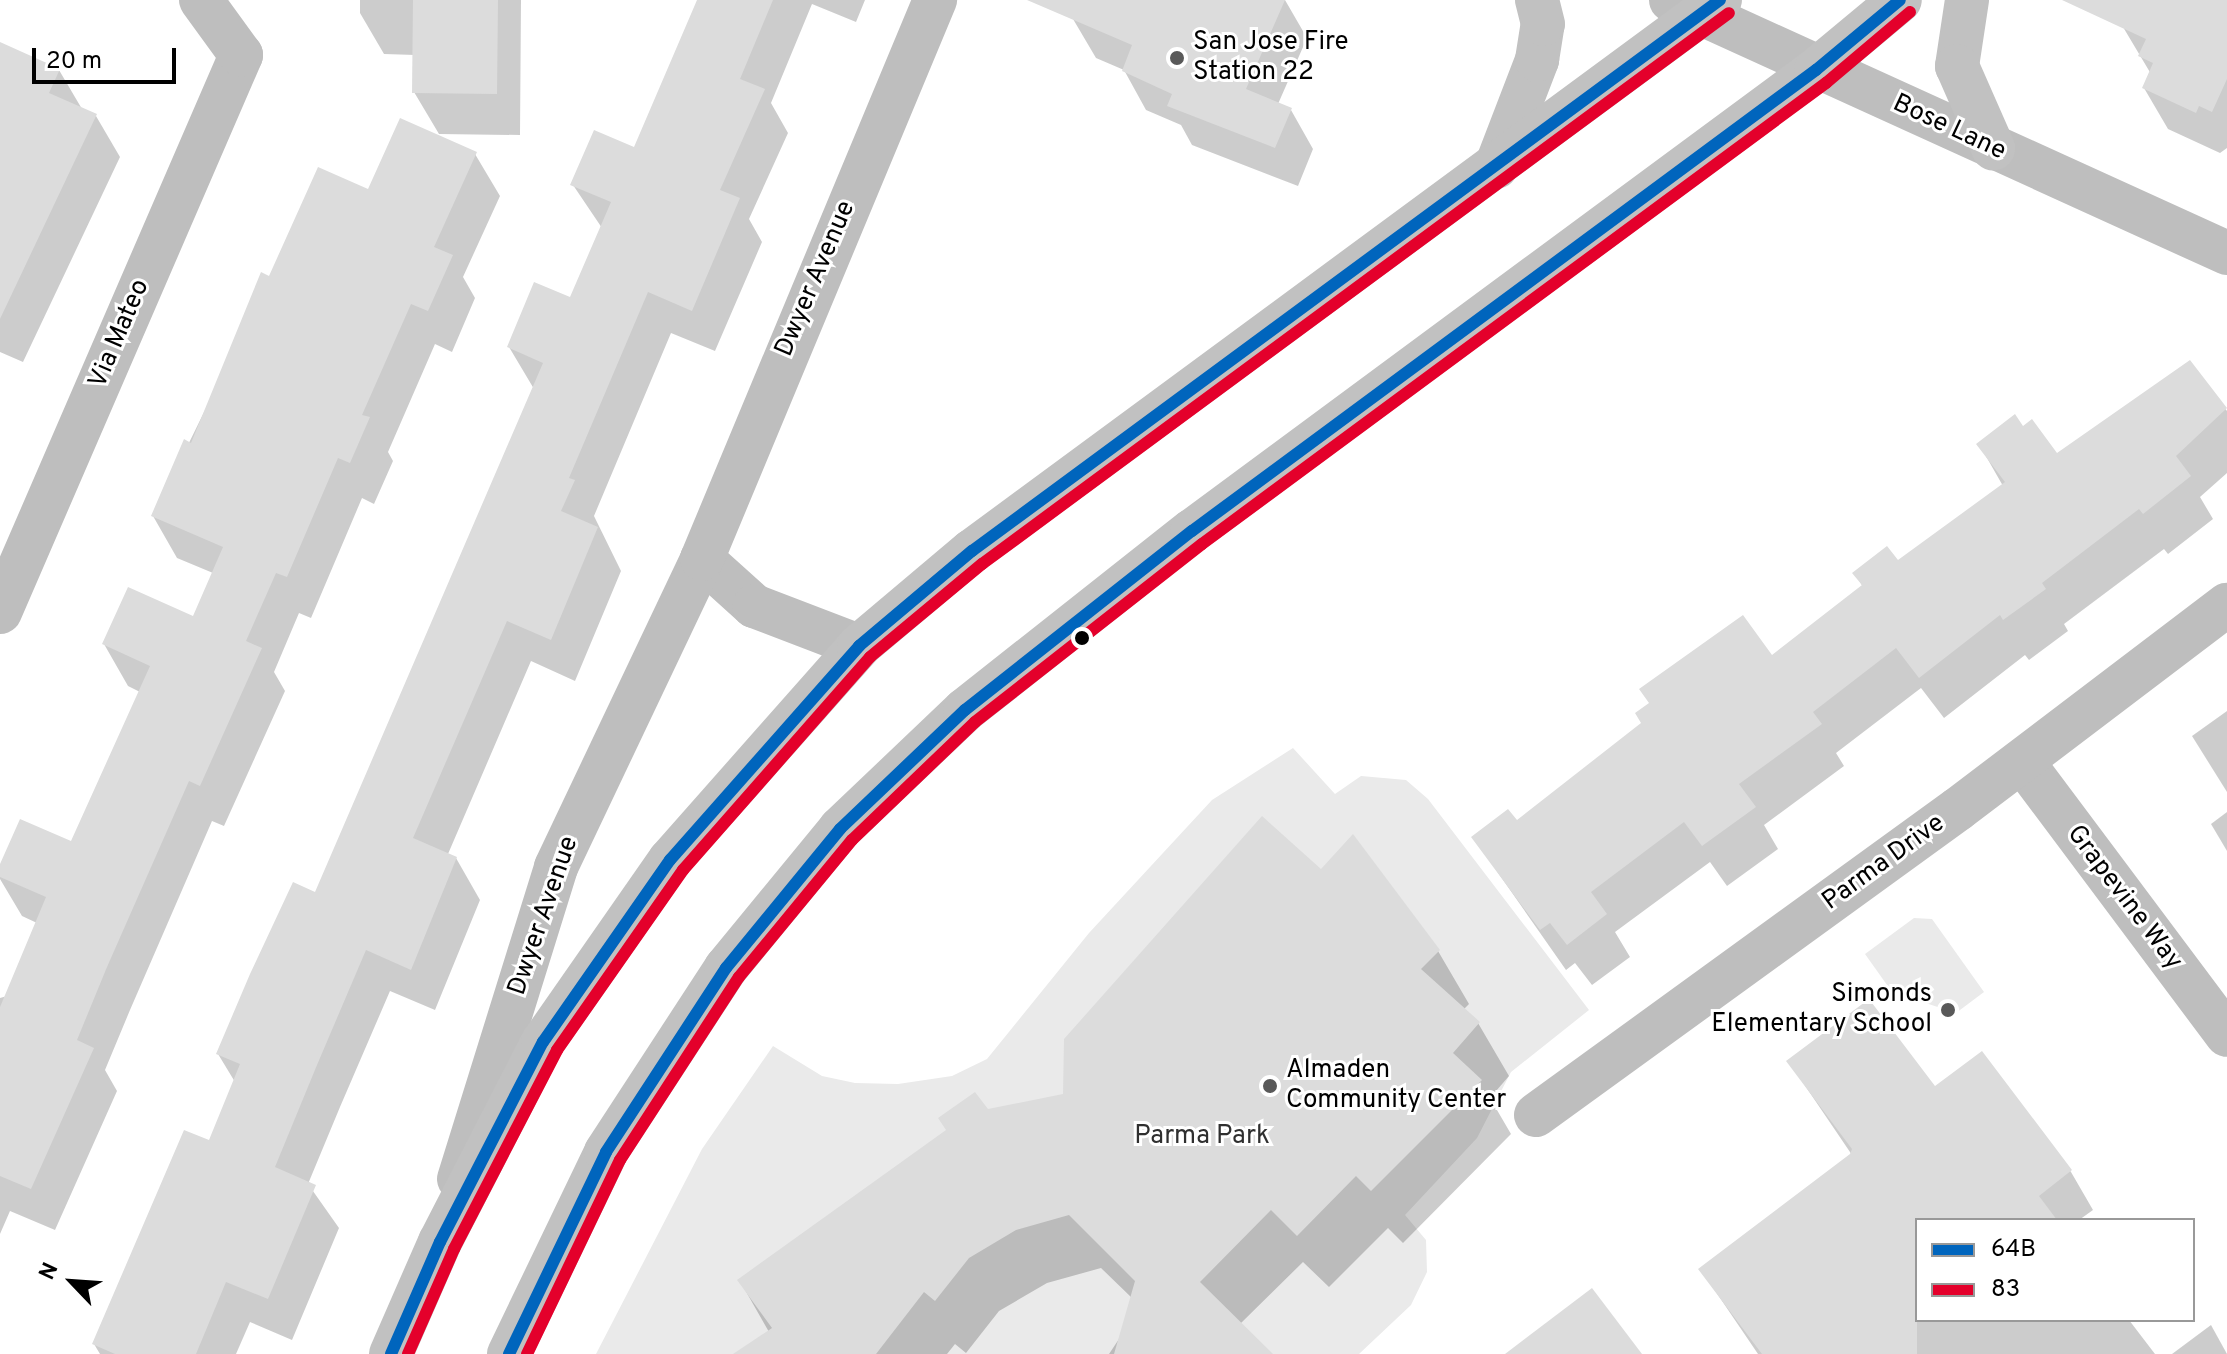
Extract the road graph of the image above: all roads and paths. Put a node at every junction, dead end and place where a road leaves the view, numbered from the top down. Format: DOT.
graph roads {
  1 [pos="201,0"];
  2 [pos="935,0"];
  3 [pos="1537,0"];
  4 [pos="1900,0"];
  5 [pos="1967,0"];
  6 [pos="1698,5"];
  7 [pos="1816,70"];
  8 [pos="1993,148"];
  9 [pos="1496,167"];
  10 [pos="2227,253"];
  11 [pos="702,559"];
  12 [pos="2227,605"];
  13 [pos="0,612"];
  14 [pos="859,646"];
  15 [pos="2022,761"];
  16 [pos="2227,1035"];
  17 [pos="1536,1115"];
  18 [pos="440,1242"];
  19 [pos="391,1354"];
  20 [pos="509,1354"];
  1 -- 13 [label="street, Via Mateo"];
  2 -- 11 [label="street, Dwyer Avenue"];
  3 -- 9 [label="main road"];
  4 -- 7 [label="main road"];
  5 -- 8 [label="main road"];
  6 -- 7 [label="street, Bose Lane"];
  6 -- 9 [label="main road"];
  7 -- 8 [label="street, Bose Lane"];
  7 -- 20 [label="main road"];
  8 -- 10 [label="street, Bose Lane"];
  9 -- 14 [label="main road"];
  11 -- 14 [label="street"];
  11 -- 18 [label="street, Dwyer Avenue"];
  12 -- 15 [label="street, Parma Drive"];
  14 -- 18 [label="main road"];
  15 -- 16 [label="street, Grapevine Way"];
  15 -- 17 [label="street, Parma Drive"];
  18 -- 19 [label="main road"];
}
